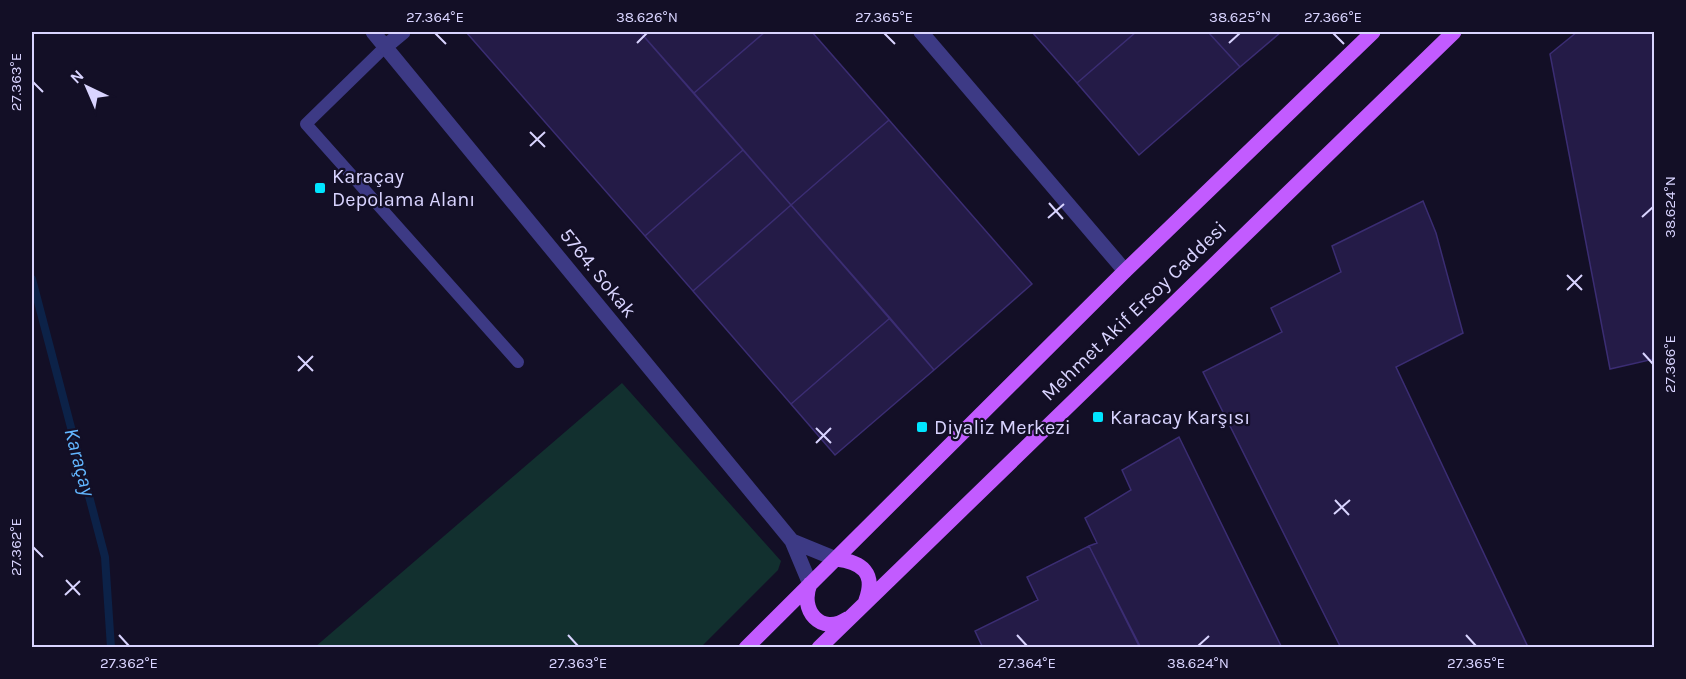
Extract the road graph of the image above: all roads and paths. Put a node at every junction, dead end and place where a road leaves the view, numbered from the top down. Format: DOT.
graph roads {
  1 [pos="373,32"];
  2 [pos="403,32"];
  3 [pos="921,32"];
  4 [pos="1373,32"];
  5 [pos="1454,32"];
  6 [pos="386,47"];
  7 [pos="1125,271"];
  8 [pos="518,362"];
  9 [pos="792,541"];
  10 [pos="836,559"];
  11 [pos="810,584"];
  12 [pos="866,600"];
  13 [pos="851,616"];
  14 [pos="746,648"];
  15 [pos="819,648"];
  1 -- 6 [label="street, 5764. Sokak"];
  2 -- 6 [label="street"];
  3 -- 7 [label="street"];
  4 -- 7 [label="main road, Mehmet Akif Ersoy Caddesi"];
  5 -- 12 [label="main road, Mehmet Akif Ersoy Caddesi"];
  6 -- 8 [label="lane"];
  6 -- 9 [label="street, 5764. Sokak"];
  7 -- 10 [label="main road, Mehmet Akif Ersoy Caddesi"];
  9 -- 10 [label="street"];
  9 -- 11 [label="street"];
  10 -- 11 [label="main road, Mehmet Akif Ersoy Caddesi"];
  10 -- 12 [label="main road"];
  11 -- 13 [label="main road"];
  11 -- 14 [label="main road, Mehmet Akif Ersoy Caddesi"];
  12 -- 13 [label="main road, Mehmet Akif Ersoy Caddesi"];
  13 -- 15 [label="main road, Mehmet Akif Ersoy Caddesi"];
}
